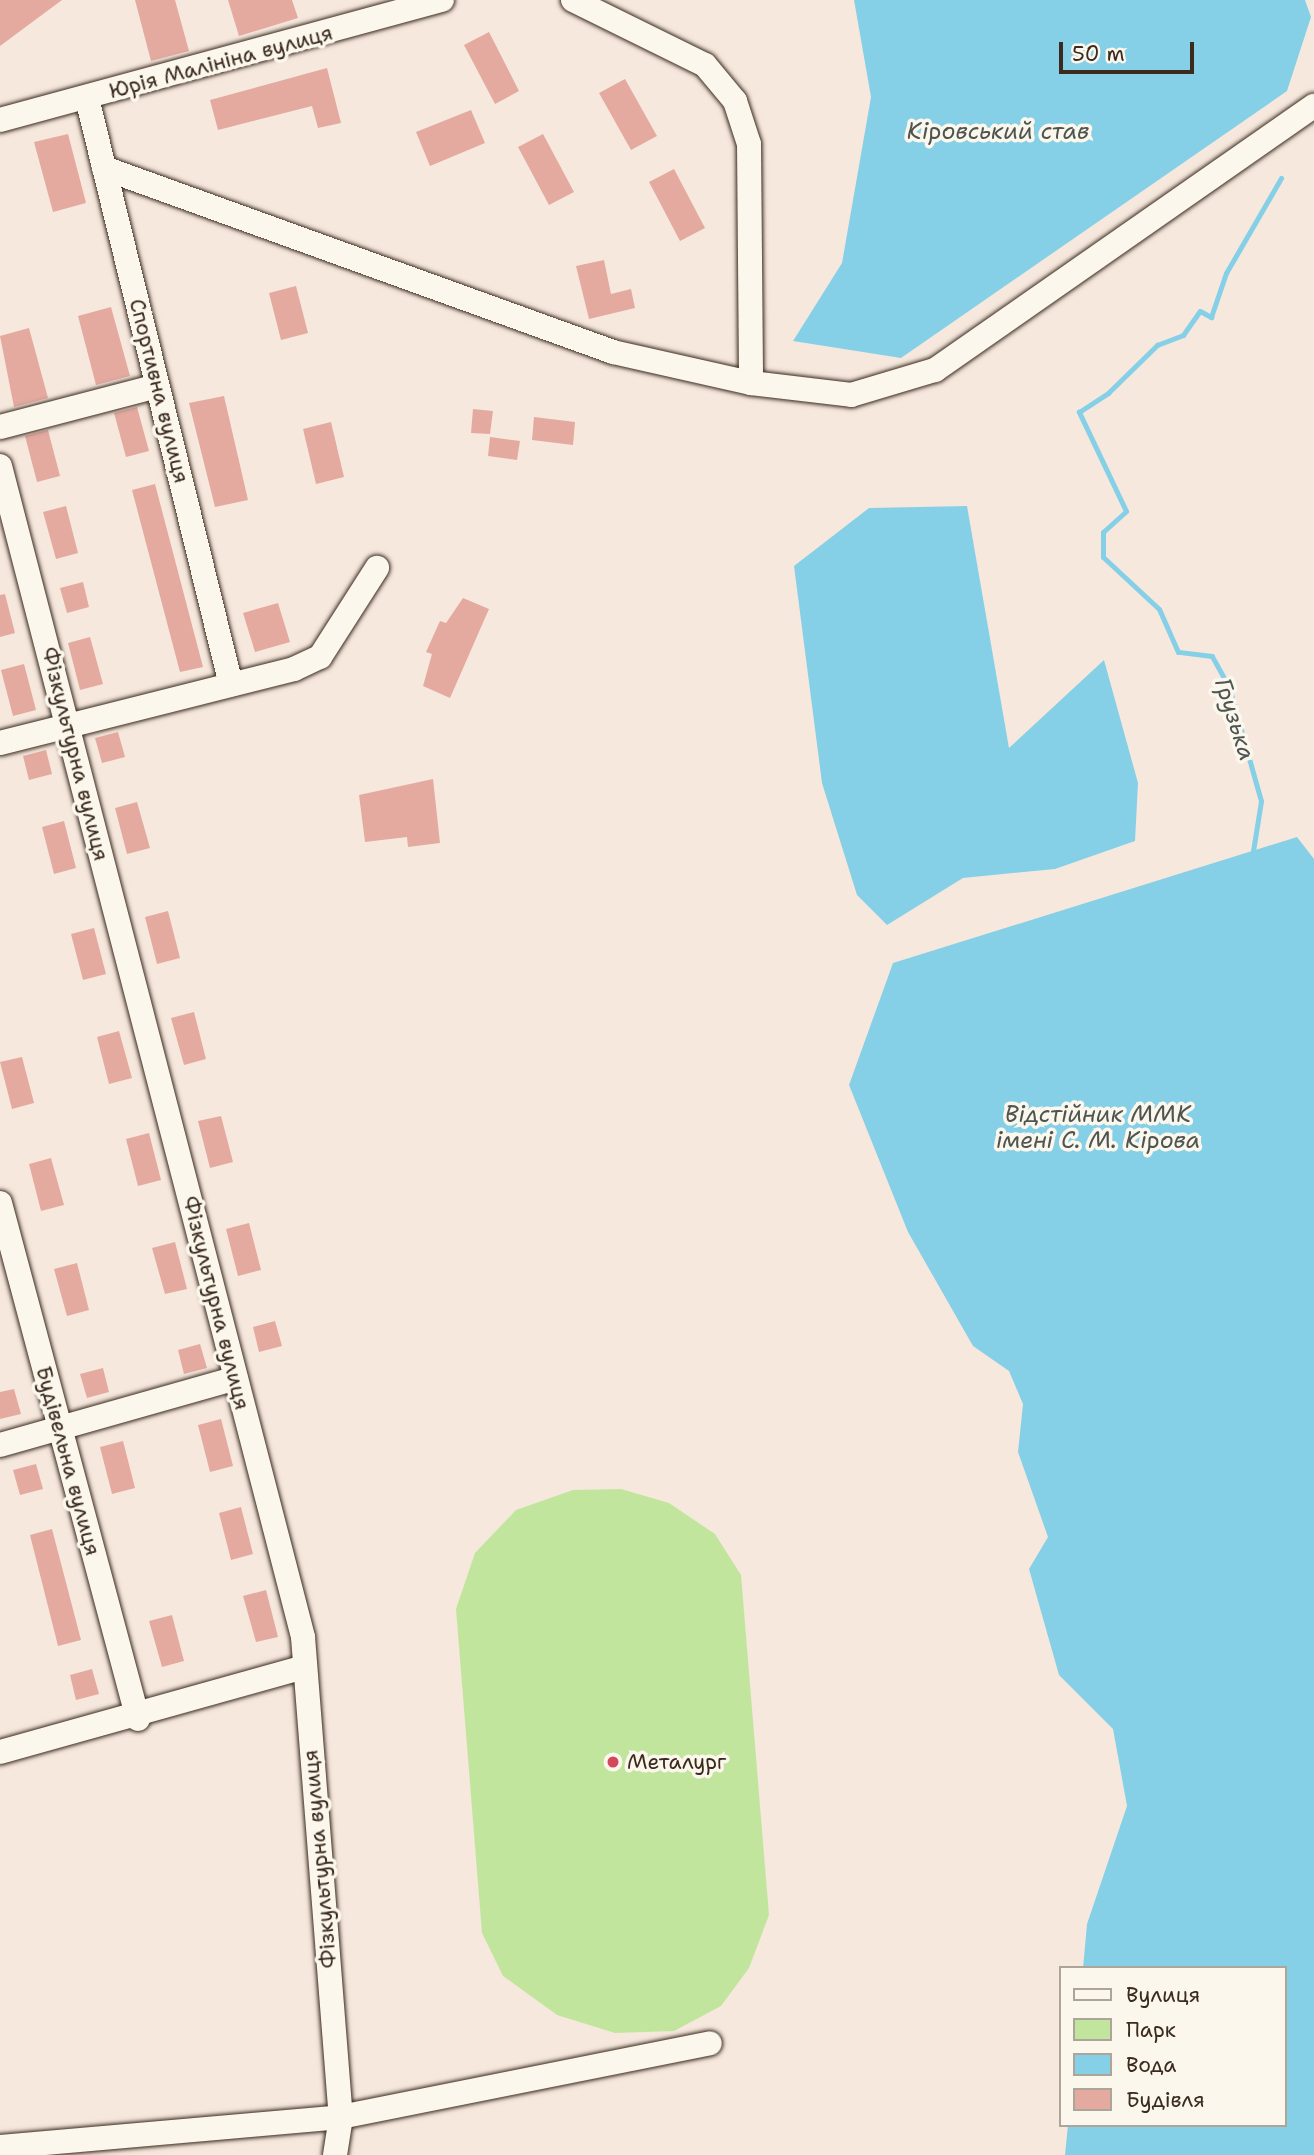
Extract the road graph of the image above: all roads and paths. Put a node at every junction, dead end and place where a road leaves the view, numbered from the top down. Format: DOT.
graph roads {
  1 [pos="442,0"];
  2 [pos="573,0"];
  3 [pos="87,98"];
  4 [pos="1314,106"];
  5 [pos="0,120"];
  6 [pos="104,168"];
  7 [pos="751,383"];
  8 [pos="158,386"];
  9 [pos="0,426"];
  10 [pos="0,466"];
  11 [pos="377,568"];
  12 [pos="231,685"];
  13 [pos="67,726"];
  14 [pos="0,743"];
  15 [pos="0,1203"];
  16 [pos="236,1378"];
  17 [pos="58,1429"];
  18 [pos="0,1446"];
  19 [pos="304,1667"];
  20 [pos="138,1719"];
  21 [pos="0,1752"];
  22 [pos="710,2043"];
  23 [pos="341,2117"];
  24 [pos="0,2147"];
  25 [pos="335,2155"];
  1 -- 3 [label="street, Юрія Малініна вулиця"];
  2 -- 7 [label="street"];
  3 -- 5 [label="street, Юрія Малініна вулиця"];
  3 -- 6 [label="street, Спортивна вулиця"];
  4 -- 7 [label="street"];
  6 -- 7 [label="street"];
  6 -- 8 [label="street, Спортивна вулиця"];
  8 -- 9 [label="street"];
  8 -- 12 [label="street, Спортивна вулиця"];
  10 -- 13 [label="street, Фiзкультурна вулиця"];
  11 -- 12 [label="street"];
  12 -- 13 [label="street"];
  13 -- 14 [label="street"];
  13 -- 16 [label="street, Фiзкультурна вулиця"];
  15 -- 17 [label="street, Будівельна вулиця"];
  16 -- 17 [label="street"];
  16 -- 19 [label="street, Фiзкультурна вулиця"];
  17 -- 18 [label="street"];
  17 -- 20 [label="street, Будівельна вулиця"];
  19 -- 20 [label="street"];
  19 -- 23 [label="street, Фiзкультурна вулиця"];
  20 -- 21 [label="street"];
  22 -- 23 [label="street"];
  23 -- 24 [label="street"];
  23 -- 25 [label="street, Фiзкультурна вулиця"];
}
